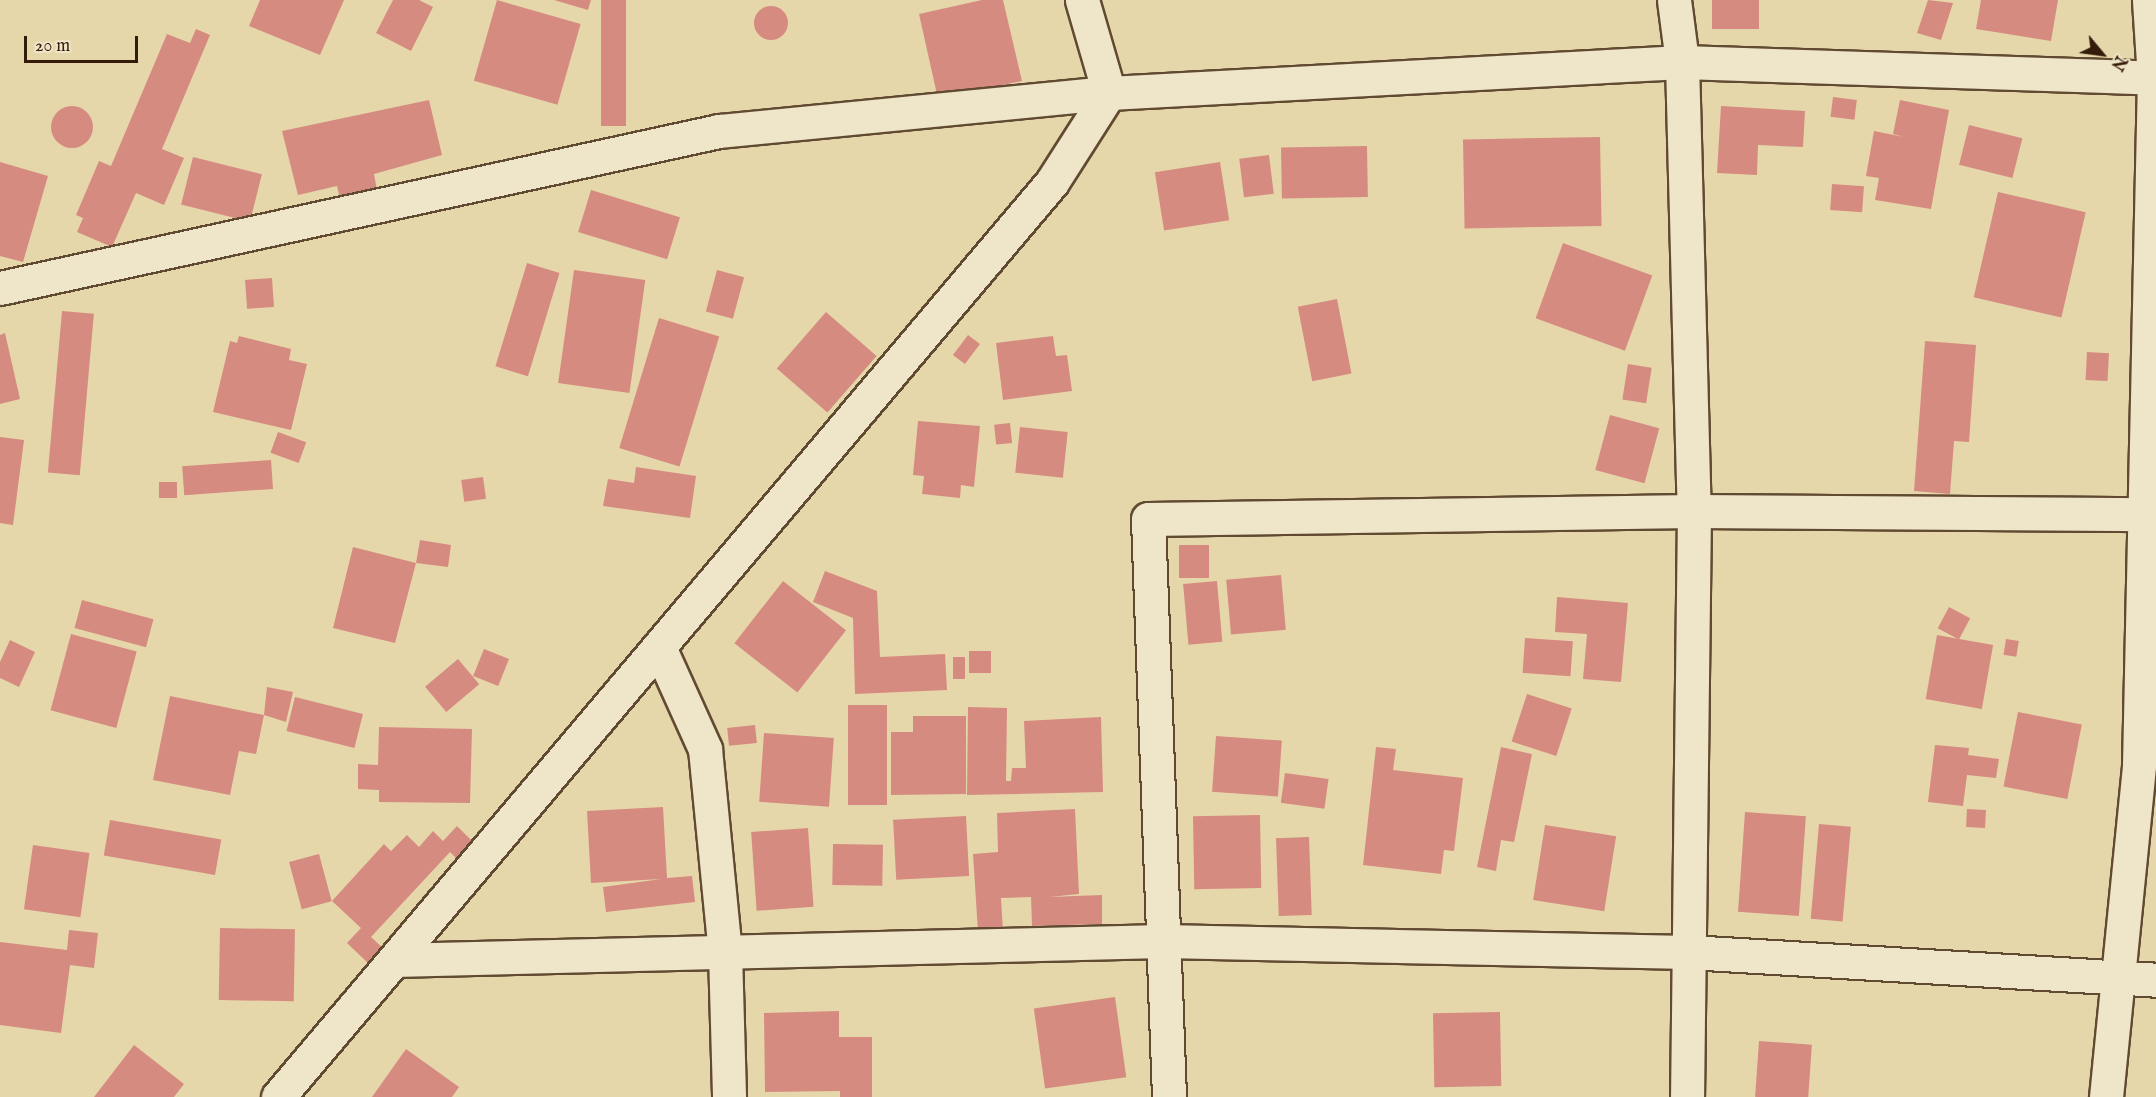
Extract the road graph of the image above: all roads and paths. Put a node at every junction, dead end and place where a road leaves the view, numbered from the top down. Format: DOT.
graph roads {
  1 [pos="1082,0"];
  2 [pos="1674,0"];
  3 [pos="2149,0"];
  4 [pos="1682,62"];
  5 [pos="2155,78"];
  6 [pos="1109,93"];
  7 [pos="0,288"];
  8 [pos="1695,511"];
  9 [pos="2150,513"];
  10 [pos="658,647"];
  11 [pos="1163,941"];
  12 [pos="725,952"];
  13 [pos="1689,952"];
  14 [pos="394,960"];
  15 [pos="2118,977"];
  16 [pos="2156,980"];
  17 [pos="278,1097"];
  18 [pos="729,1097"];
  19 [pos="1169,1097"];
  20 [pos="1687,1097"];
  21 [pos="2106,1097"];
  1 -- 6 [label="street"];
  2 -- 4 [label="street"];
  3 -- 5 [label="street"];
  4 -- 5 [label="street"];
  4 -- 6 [label="street"];
  4 -- 8 [label="street"];
  5 -- 9 [label="street"];
  6 -- 7 [label="street"];
  6 -- 10 [label="street"];
  8 -- 9 [label="street"];
  8 -- 11 [label="street"];
  8 -- 13 [label="street"];
  9 -- 15 [label="street"];
  10 -- 12 [label="street"];
  10 -- 14 [label="street"];
  11 -- 12 [label="street"];
  11 -- 13 [label="street"];
  11 -- 19 [label="street"];
  12 -- 14 [label="street"];
  12 -- 18 [label="street"];
  13 -- 15 [label="street"];
  13 -- 20 [label="street"];
  14 -- 17 [label="street"];
  15 -- 16 [label="street"];
  15 -- 21 [label="street"];
}
